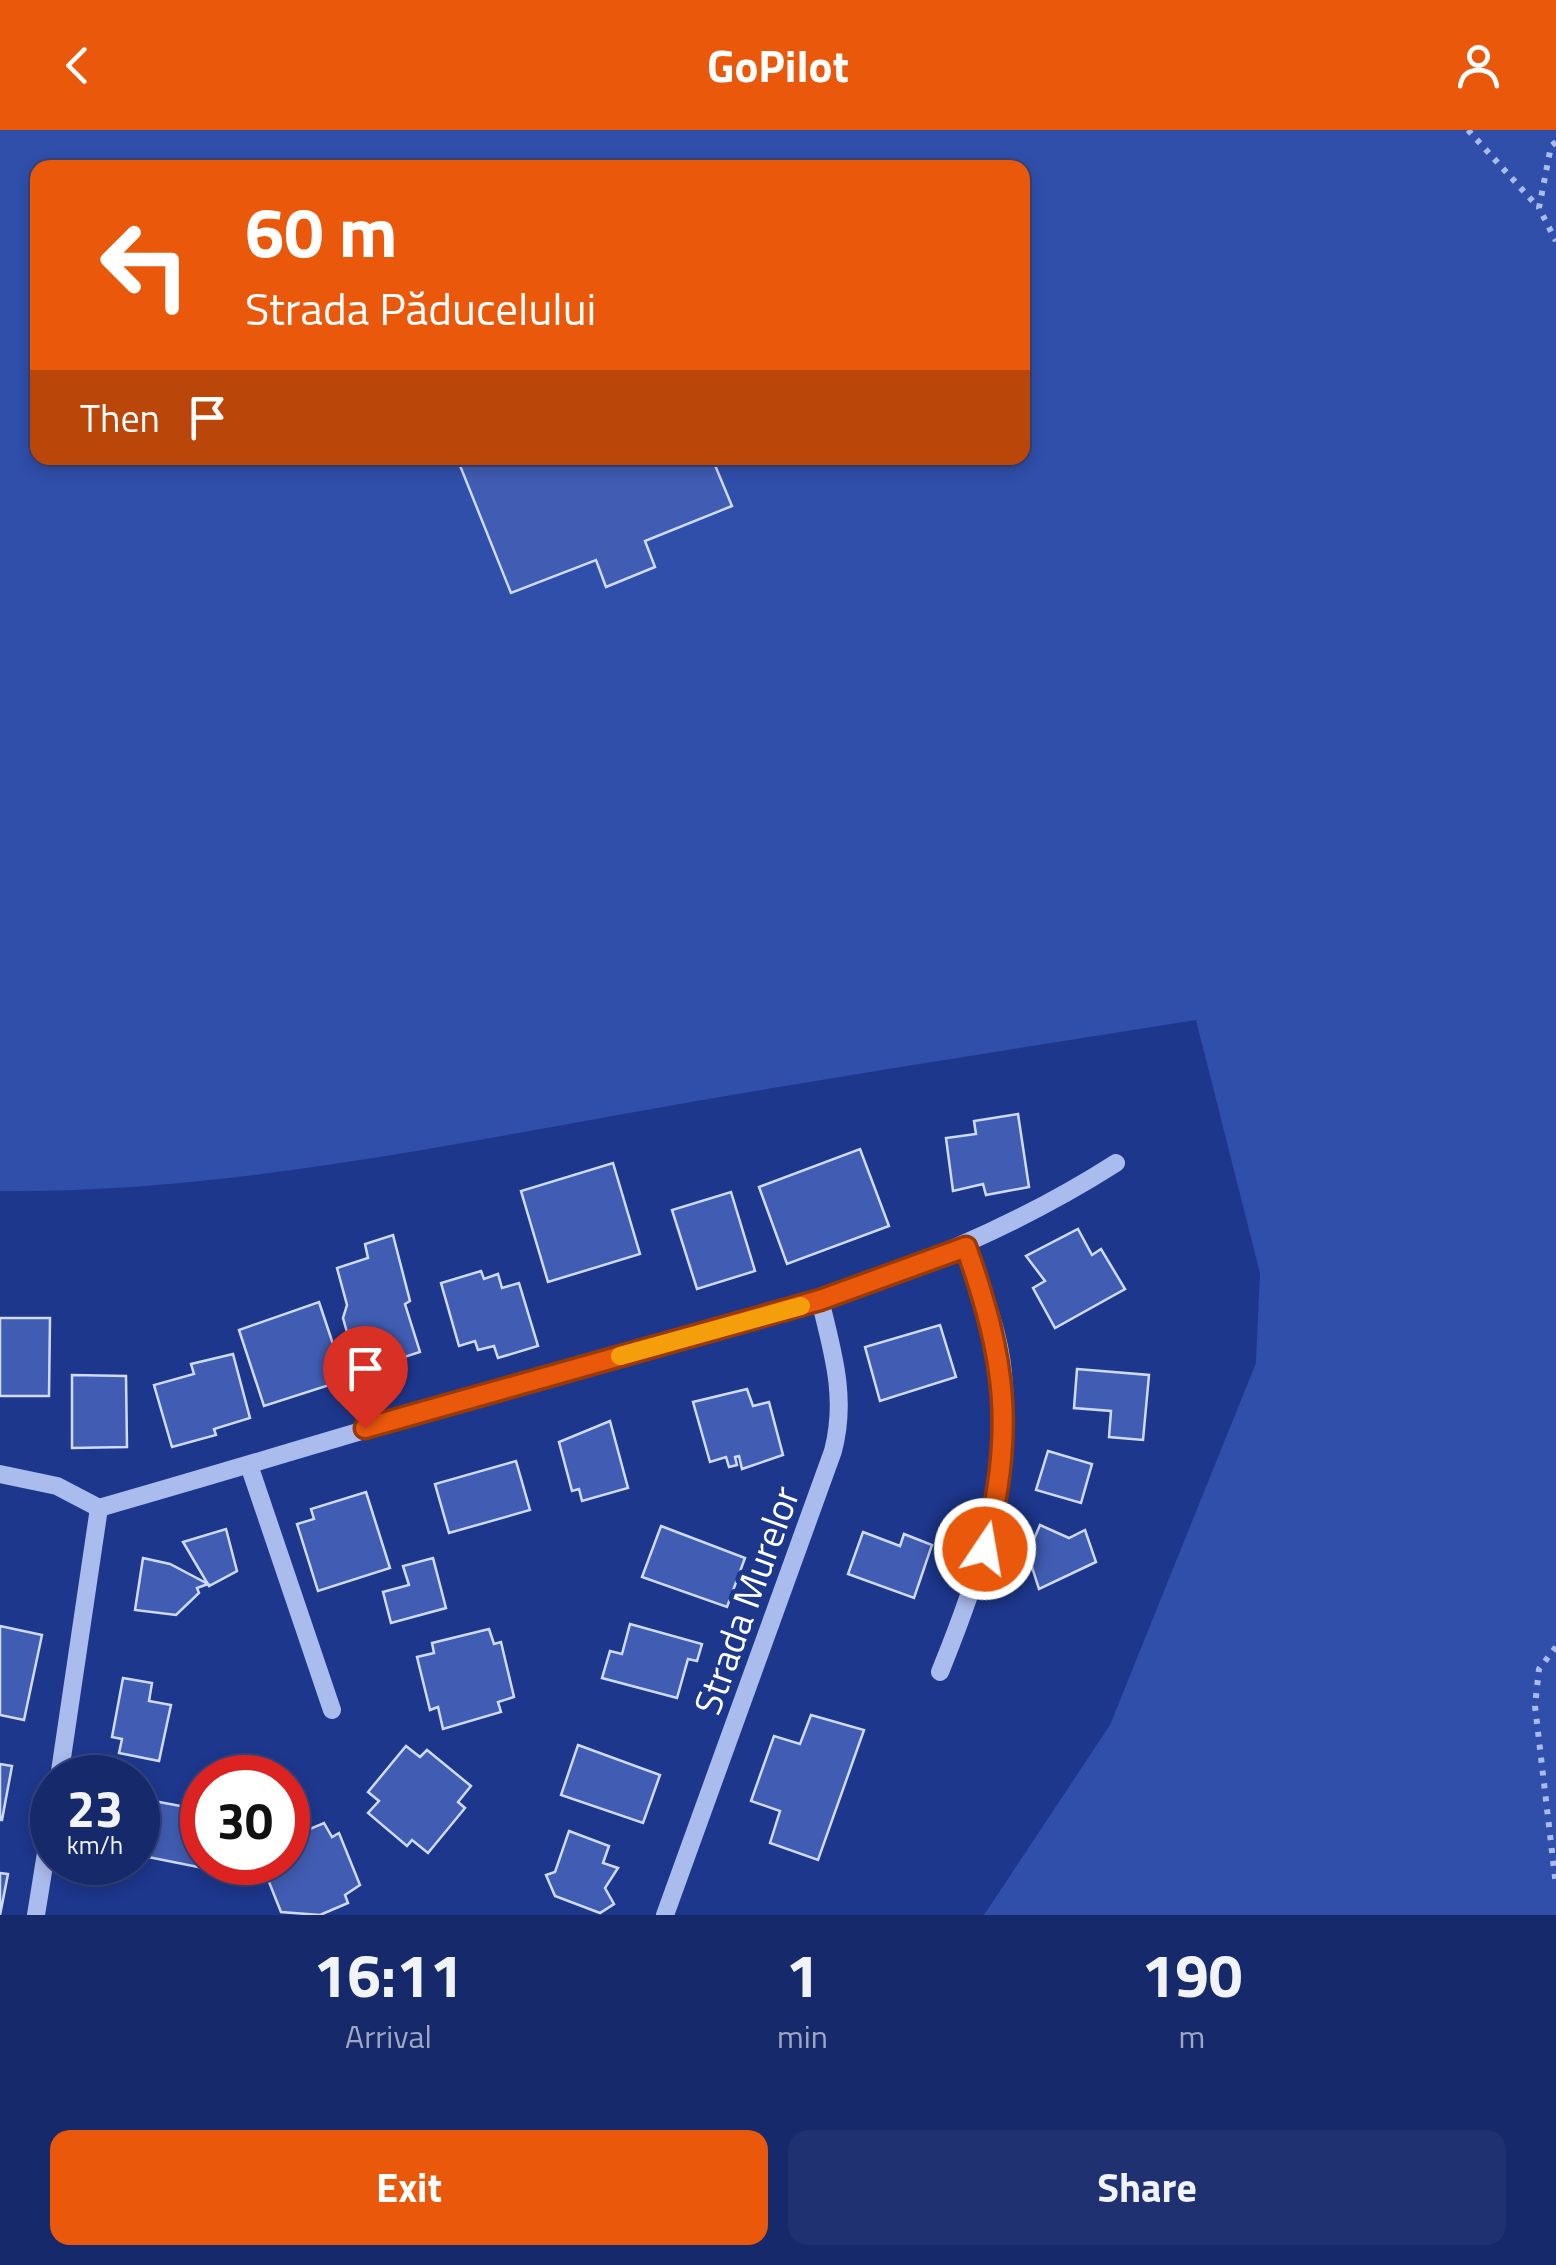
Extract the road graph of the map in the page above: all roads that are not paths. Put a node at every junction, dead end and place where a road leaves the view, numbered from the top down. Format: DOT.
graph roads {
  1 [pos="1116,1163"];
  2 [pos="966,1247"];
  3 [pos="820,1300"];
  4 [pos="249,1466"];
  5 [pos="0,1474"];
  6 [pos="99,1508"];
  7 [pos="940,1672"];
  8 [pos="332,1710"];
  9 [pos="62,1755"];
  10 [pos="41,1885"];
  11 [pos="36,1915"];
  12 [pos="665,1915"];
  1 -- 2 [label="street"];
  2 -- 3 [label="street"];
  2 -- 7 [label="street"];
  3 -- 4 [label="street"];
  3 -- 12 [label="street, Strada Murelor"];
  4 -- 6 [label="street"];
  4 -- 8 [label="street"];
  5 -- 6 [label="street"];
  6 -- 9 [label="street"];
  10 -- 11 [label="street"];
}
